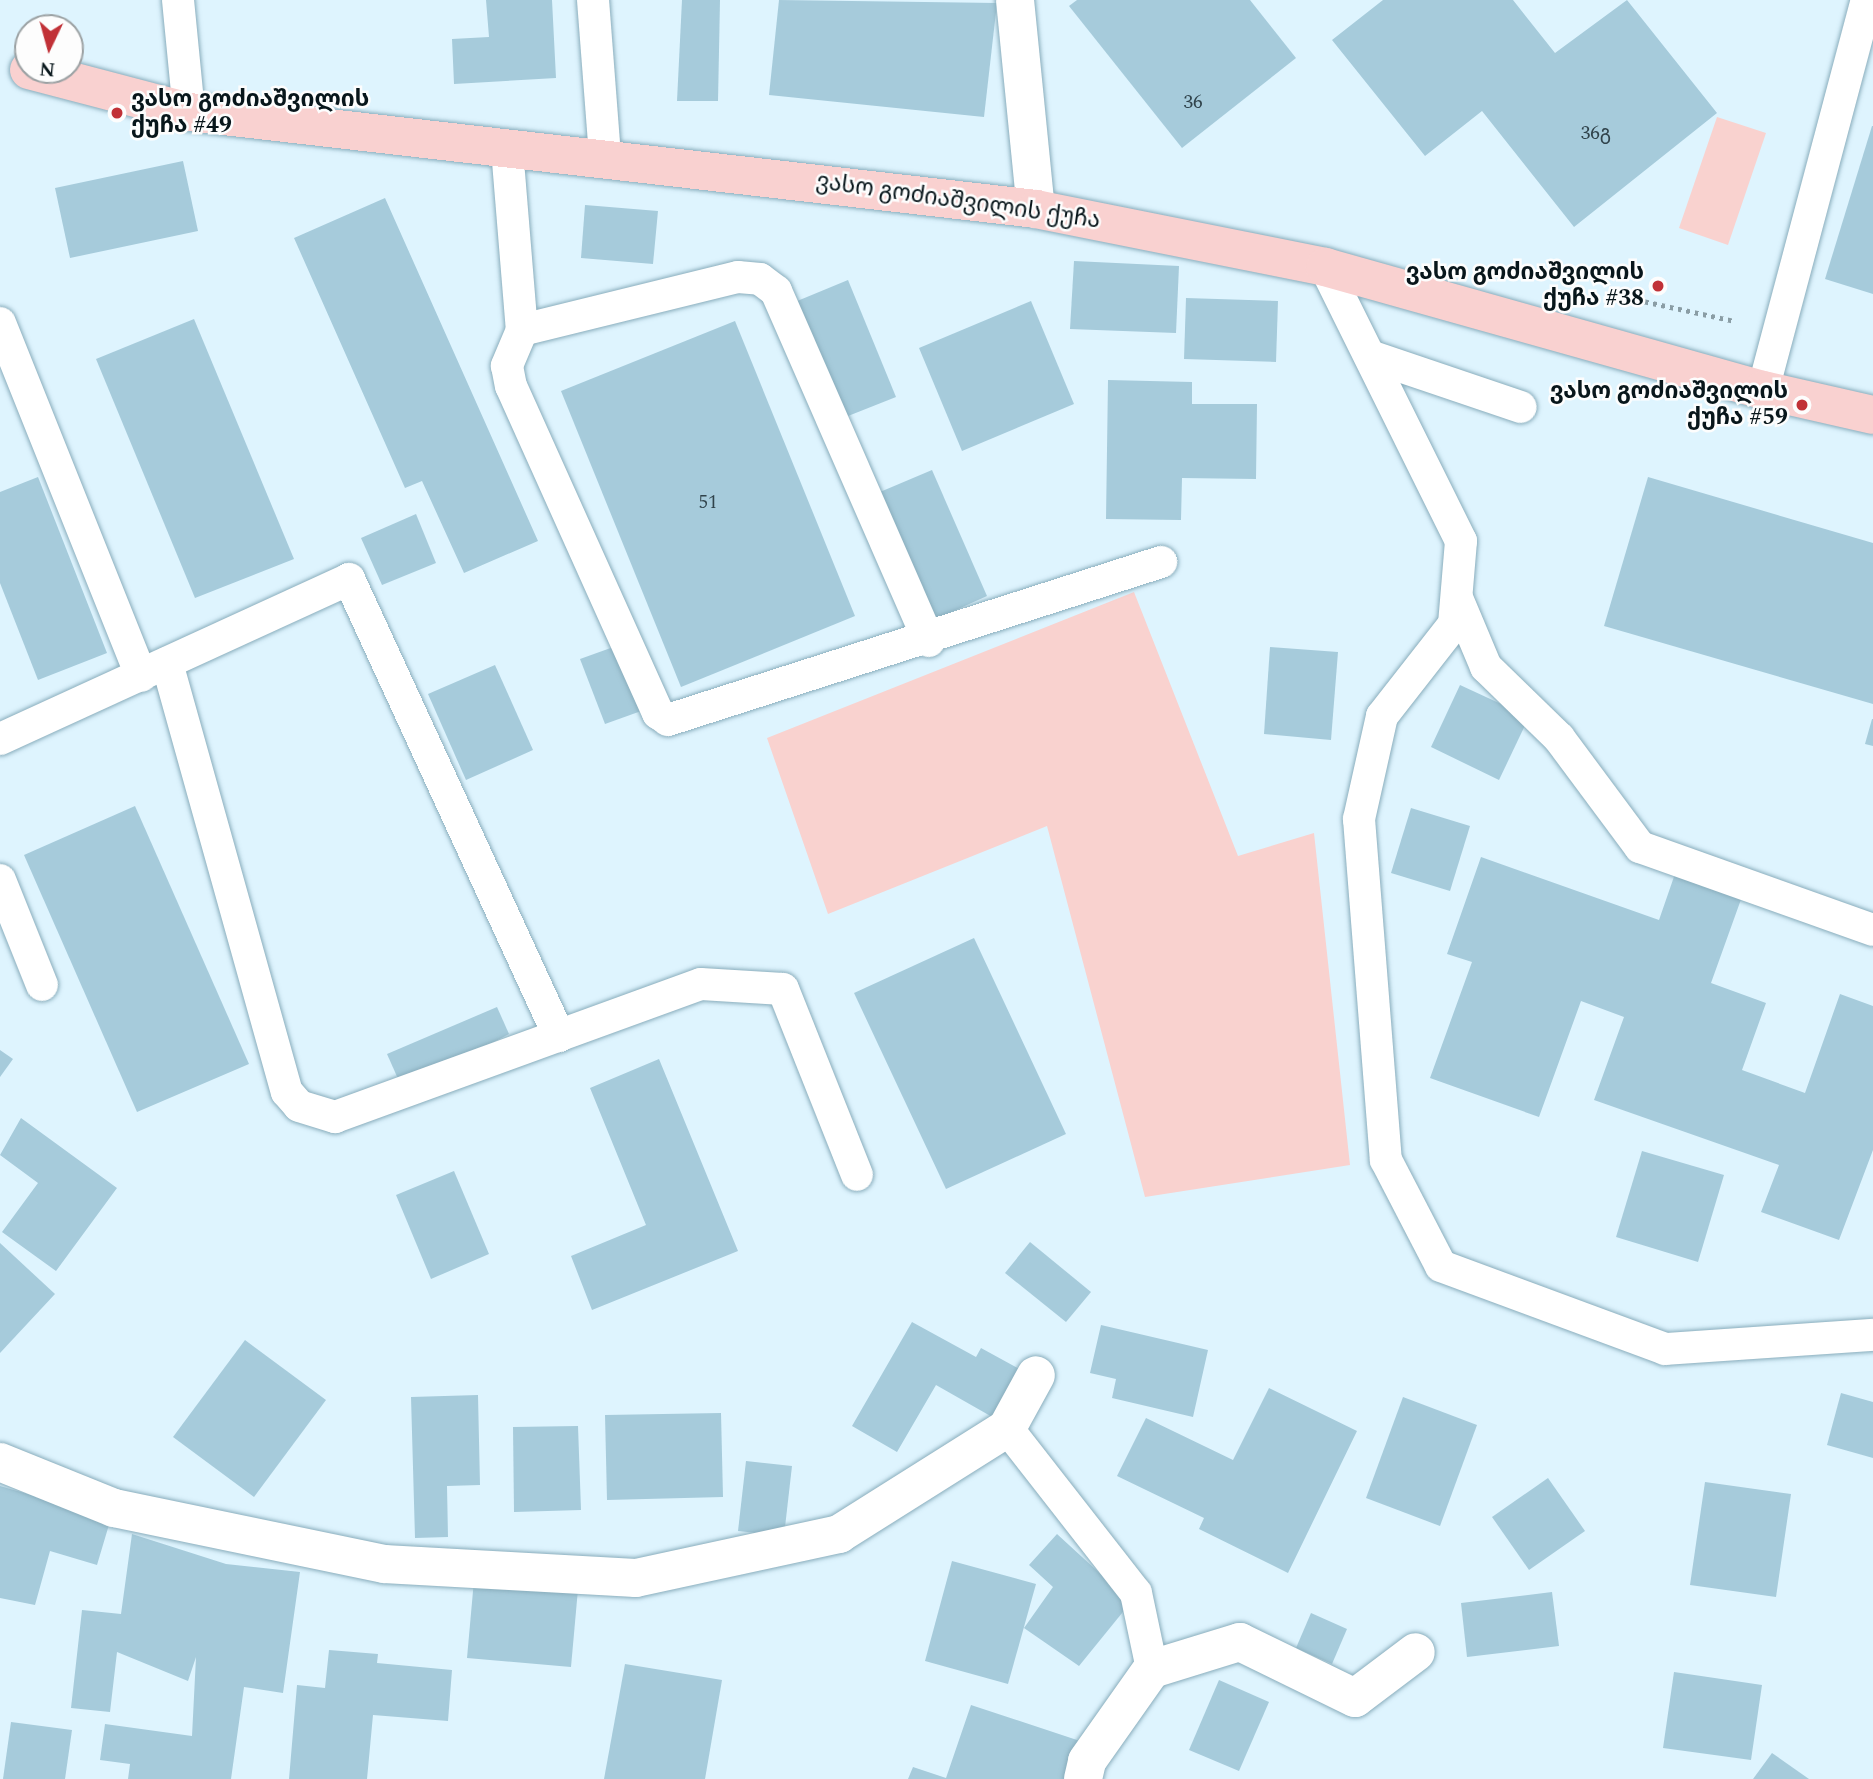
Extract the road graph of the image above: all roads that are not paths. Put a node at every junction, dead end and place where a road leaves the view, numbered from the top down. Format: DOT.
graph roads {
  1 [pos="178,0"];
  2 [pos="593,0"];
  3 [pos="1015,0"];
  4 [pos="1867,0"];
  5 [pos="82,84"];
  6 [pos="189,112"];
  7 [pos="507,149"];
  8 [pos="605,157"];
  9 [pos="1036,209"];
  10 [pos="1325,267"];
  11 [pos="0,323"];
  12 [pos="522,330"];
  13 [pos="1370,356"];
  14 [pos="1763,390"];
  15 [pos="1521,407"];
  16 [pos="1873,415"];
  17 [pos="1161,562"];
  18 [pos="1457,596"];
  19 [pos="929,641"];
  20 [pos="154,670"];
  21 [pos="0,739"];
  22 [pos="0,880"];
  23 [pos="1873,930"];
  24 [pos="42,985"];
  25 [pos="558,1036"];
  26 [pos="857,1175"];
  27 [pos="1873,1335"];
  28 [pos="1036,1375"];
  29 [pos="1007,1428"];
  30 [pos="0,1462"];
  31 [pos="1416,1652"];
  32 [pos="1152,1669"];
  33 [pos="1083,1779"];
  1 -- 6 [label="lane"];
  2 -- 8 [label="lane"];
  3 -- 9 [label="street"];
  4 -- 14 [label="lane"];
  5 -- 6 [label="main road, ვასო გოძიაშვილის ქუჩა"];
  6 -- 7 [label="main road, ვასო გოძიაშვილის ქუჩა"];
  7 -- 8 [label="main road, ვასო გოძიაშვილის ქუჩა"];
  7 -- 12 [label="lane"];
  8 -- 9 [label="main road, ვასო გოძიაშვილის ქუჩა"];
  9 -- 10 [label="main road, ვასო გოძიაშვილის ქუჩა"];
  10 -- 13 [label="lane"];
  10 -- 14 [label="main road, ვასო გოძიაშვილის ქუჩა"];
  11 -- 20 [label="lane"];
  12 -- 19 [label="lane"];
  12 -- 19 [label="lane"];
  13 -- 15 [label="lane"];
  13 -- 18 [label="lane"];
  14 -- 16 [label="main road, ვასო გოძიაშვილის ქუჩა"];
  17 -- 19 [label="lane"];
  18 -- 23 [label="lane"];
  18 -- 27 [label="lane"];
  20 -- 21 [label="lane"];
  20 -- 25 [label="lane"];
  20 -- 25 [label="lane"];
  22 -- 24 [label="lane"];
  25 -- 26 [label="lane"];
  28 -- 29 [label="street"];
  29 -- 30 [label="street"];
  29 -- 32 [label="lane"];
  31 -- 32 [label="street"];
  32 -- 33 [label="street"];
}
